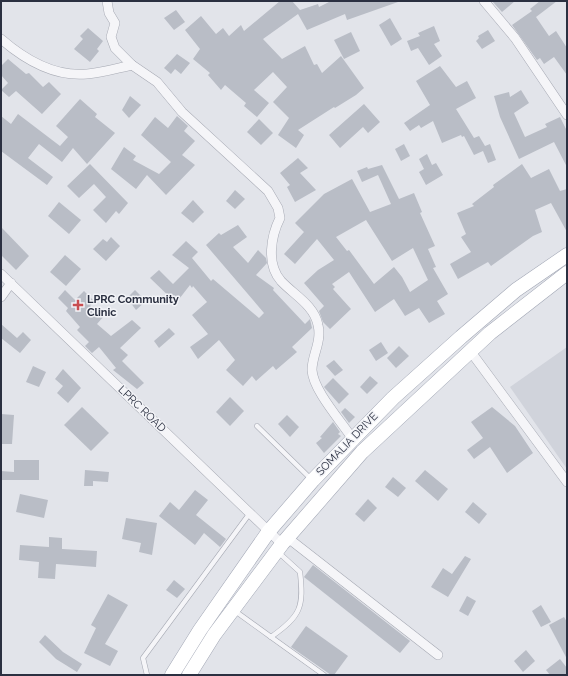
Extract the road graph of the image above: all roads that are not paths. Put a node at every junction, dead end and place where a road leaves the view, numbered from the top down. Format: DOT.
graph roads {
  1 [pos="107,1"];
  2 [pos="484,1"];
  3 [pos="1,39"];
  4 [pos="132,65"];
  5 [pos="567,115"];
  6 [pos="565,259"];
  7 [pos="567,273"];
  8 [pos="1,274"];
  9 [pos="11,283"];
  10 [pos="1,297"];
  11 [pos="471,352"];
  12 [pos="256,426"];
  13 [pos="352,438"];
  14 [pos="313,480"];
  15 [pos="567,482"];
  16 [pos="250,513"];
  17 [pos="269,531"];
  18 [pos="282,544"];
  19 [pos="234,610"];
  20 [pos="271,637"];
  21 [pos="438,655"];
  22 [pos="148,675"];
  23 [pos="172,675"];
  24 [pos="189,675"];
  25 [pos="324,675"];
  1 -- 4 [label="street"];
  2 -- 5 [label="street"];
  3 -- 4 [label="street"];
  4 -- 13 [label="street"];
  6 -- 13 [label="main road, SOMALIA DRIVE"];
  7 -- 11 [label="main road, SOMALIA DRIVE"];
  8 -- 9 [label="street, LPRC ROAD"];
  9 -- 10 [label="street"];
  9 -- 16 [label="street, LPRC ROAD"];
  11 -- 15 [label="street"];
  11 -- 18 [label="main road, SOMALIA DRIVE"];
  12 -- 14 [label="lane"];
  13 -- 14 [label="main road, SOMALIA DRIVE"];
  14 -- 17 [label="main road, SOMALIA DRIVE"];
  16 -- 17 [label="street, LPRC ROAD"];
  16 -- 22 [label="lane"];
  17 -- 18 [label="street, LPRC ROAD"];
  17 -- 23 [label="main road, SOMALIA DRIVE"];
  18 -- 19 [label="main road, SOMALIA DRIVE"];
  18 -- 20 [label="lane"];
  18 -- 21 [label="street, LPRC ROAD"];
  19 -- 20 [label="lane"];
  19 -- 24 [label="main road, SOMALIA DRIVE"];
  20 -- 25 [label="lane"];
}
